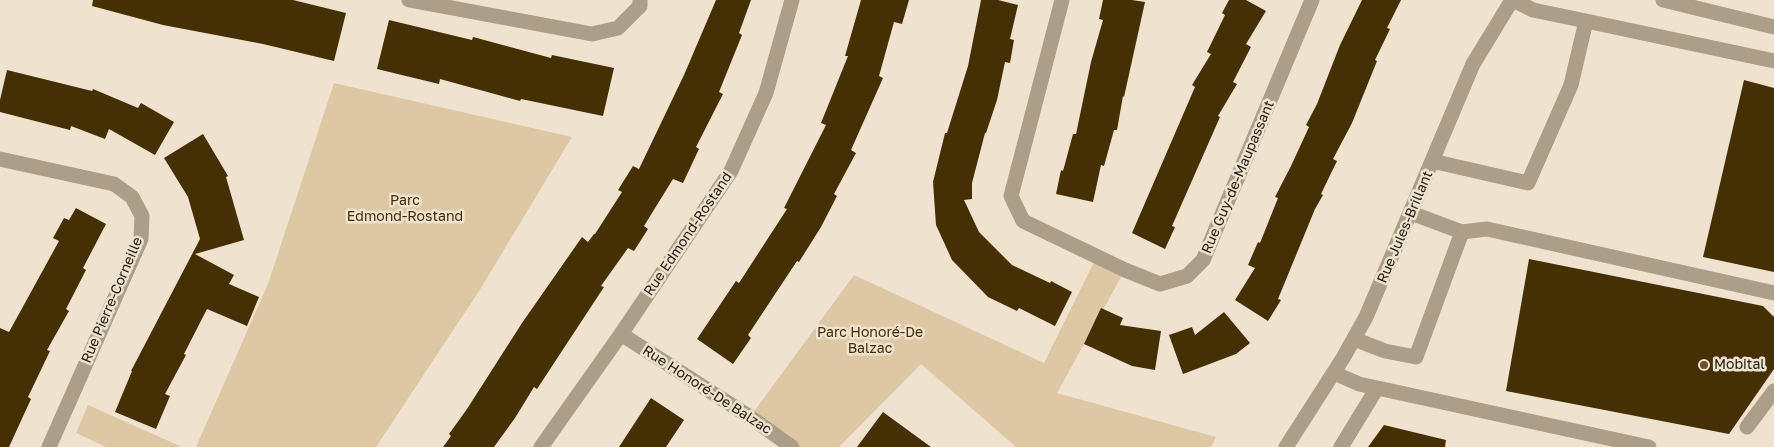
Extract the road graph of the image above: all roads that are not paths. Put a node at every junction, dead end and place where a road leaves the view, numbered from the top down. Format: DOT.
graph roads {
  1 [pos="409,0"];
  2 [pos="640,0"];
  3 [pos="792,0"];
  4 [pos="1062,0"];
  5 [pos="1312,0"];
  6 [pos="1512,0"];
  7 [pos="1663,0"];
  8 [pos="1586,21"];
  9 [pos="1774,27"];
  10 [pos="1774,61"];
  11 [pos="0,159"];
  12 [pos="1432,161"];
  13 [pos="1411,212"];
  14 [pos="1462,232"];
  15 [pos="1774,292"];
  16 [pos="621,334"];
  17 [pos="1354,340"];
  18 [pos="1334,373"];
  19 [pos="1377,388"];
  20 [pos="1774,391"];
  21 [pos="1747,427"];
  22 [pos="48,447"];
  23 [pos="541,447"];
  24 [pos="792,447"];
  25 [pos="1286,447"];
  26 [pos="1341,447"];
  27 [pos="1649,447"];
  1 -- 2 [label="street"];
  3 -- 16 [label="street, Rue Edmond-Rostand"];
  4 -- 5 [label="street, Rue Guy-de-Maupassant"];
  6 -- 8 [label="street"];
  6 -- 12 [label="street, Rue Jules-Brillant"];
  7 -- 9 [label="street"];
  8 -- 10 [label="street"];
  8 -- 12 [label="street"];
  11 -- 22 [label="street, Rue Pierre-Corneille"];
  12 -- 13 [label="street, Rue Jules-Brillant"];
  13 -- 14 [label="street"];
  13 -- 17 [label="street, Rue Jules-Brillant"];
  14 -- 15 [label="street"];
  14 -- 17 [label="street"];
  16 -- 23 [label="street, Rue Edmond-Rostand"];
  16 -- 24 [label="street, Rue Honoré-De Balzac"];
  17 -- 18 [label="street, Rue Jules-Brillant"];
  18 -- 19 [label="street"];
  18 -- 25 [label="street, Rue Jules-Brillant"];
  19 -- 26 [label="street"];
  19 -- 27 [label="street"];
  20 -- 21 [label="street"];
}
